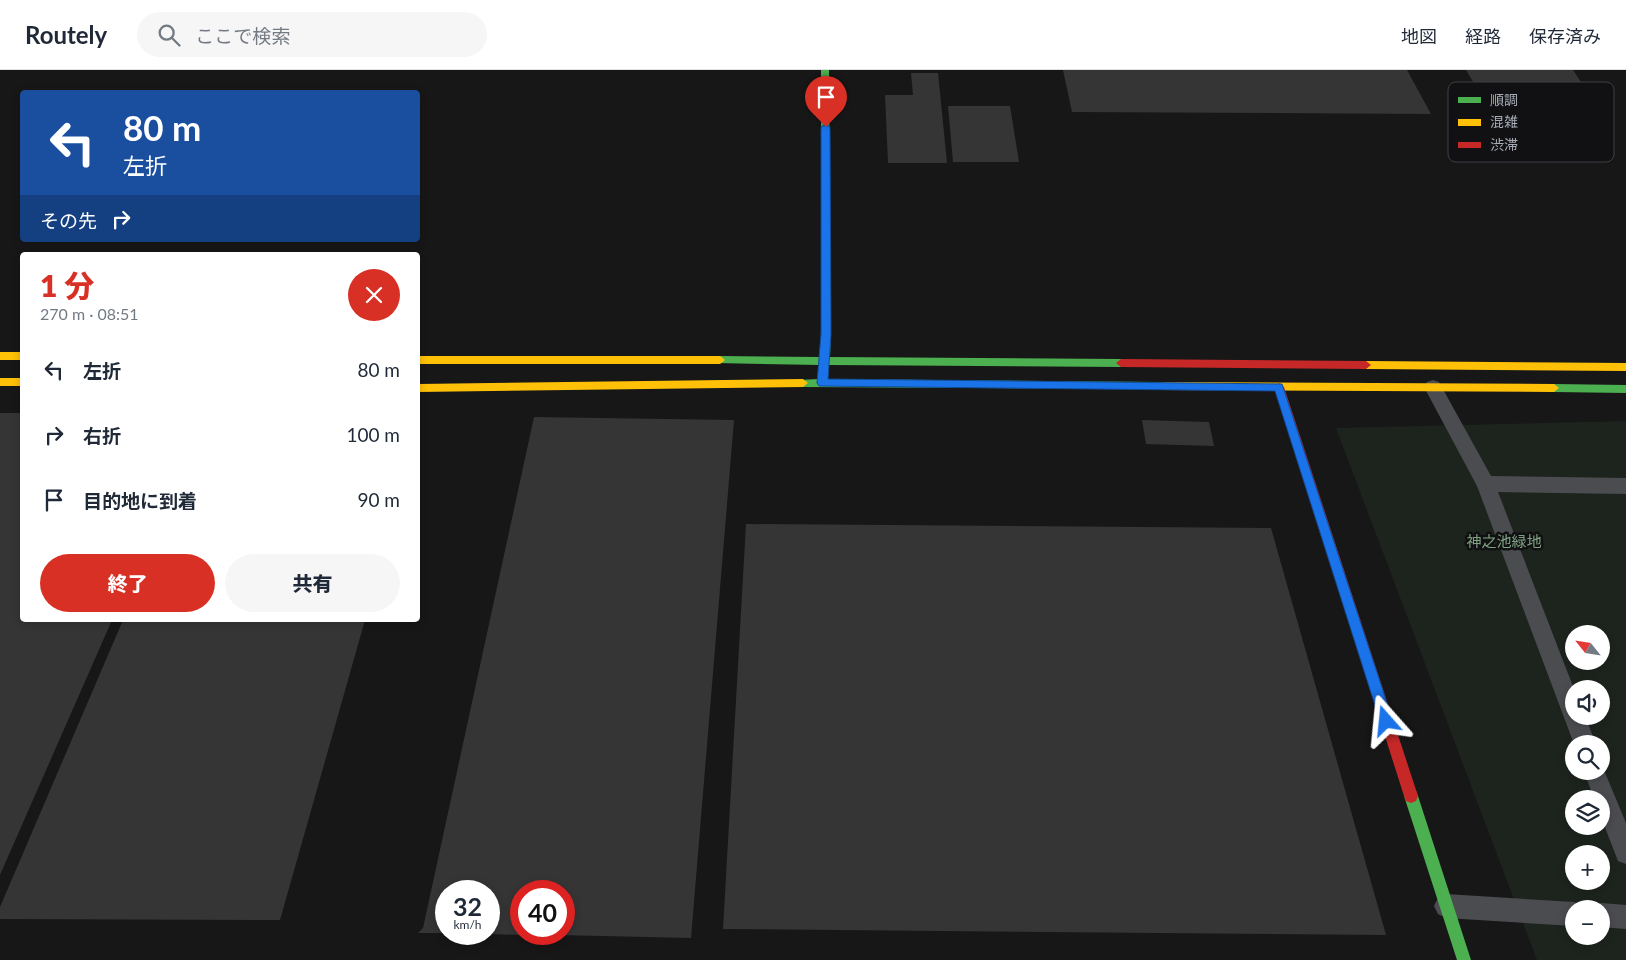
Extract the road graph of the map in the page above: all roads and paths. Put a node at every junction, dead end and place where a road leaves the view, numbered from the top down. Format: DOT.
graph roads {
  1 [pos="826,70"];
  2 [pos="0,356"];
  3 [pos="20,356"];
  4 [pos="420,360"];
  5 [pos="823,360"];
  6 [pos="1626,367"];
  7 [pos="0,382"];
  8 [pos="20,382"];
  9 [pos="822,383"];
  10 [pos="1278,387"];
  11 [pos="1433,387"];
  12 [pos="420,388"];
  13 [pos="1626,389"];
  14 [pos="1486,484"];
  15 [pos="1626,486"];
  16 [pos="1565,692"];
  17 [pos="1598,780"];
  18 [pos="1626,853"];
  19 [pos="1446,906"];
  20 [pos="1565,913"];
  21 [pos="1610,915"];
  22 [pos="1626,916"];
  23 [pos="1464,960"];
  1 -- 5 [label="street"];
  2 -- 3 [label="street"];
  4 -- 5 [label="street"];
  5 -- 6 [label="street"];
  5 -- 9 [label="street"];
  7 -- 8 [label="street"];
  9 -- 10 [label="street"];
  9 -- 12 [label="street"];
  10 -- 11 [label="street"];
  10 -- 19 [label="street"];
  11 -- 13 [label="street"];
  11 -- 14 [label="lane"];
  14 -- 15 [label="lane"];
  14 -- 16 [label="lane"];
  17 -- 18 [label="lane"];
  19 -- 20 [label="lane"];
  19 -- 23 [label="street"];
  21 -- 22 [label="lane"];
}
